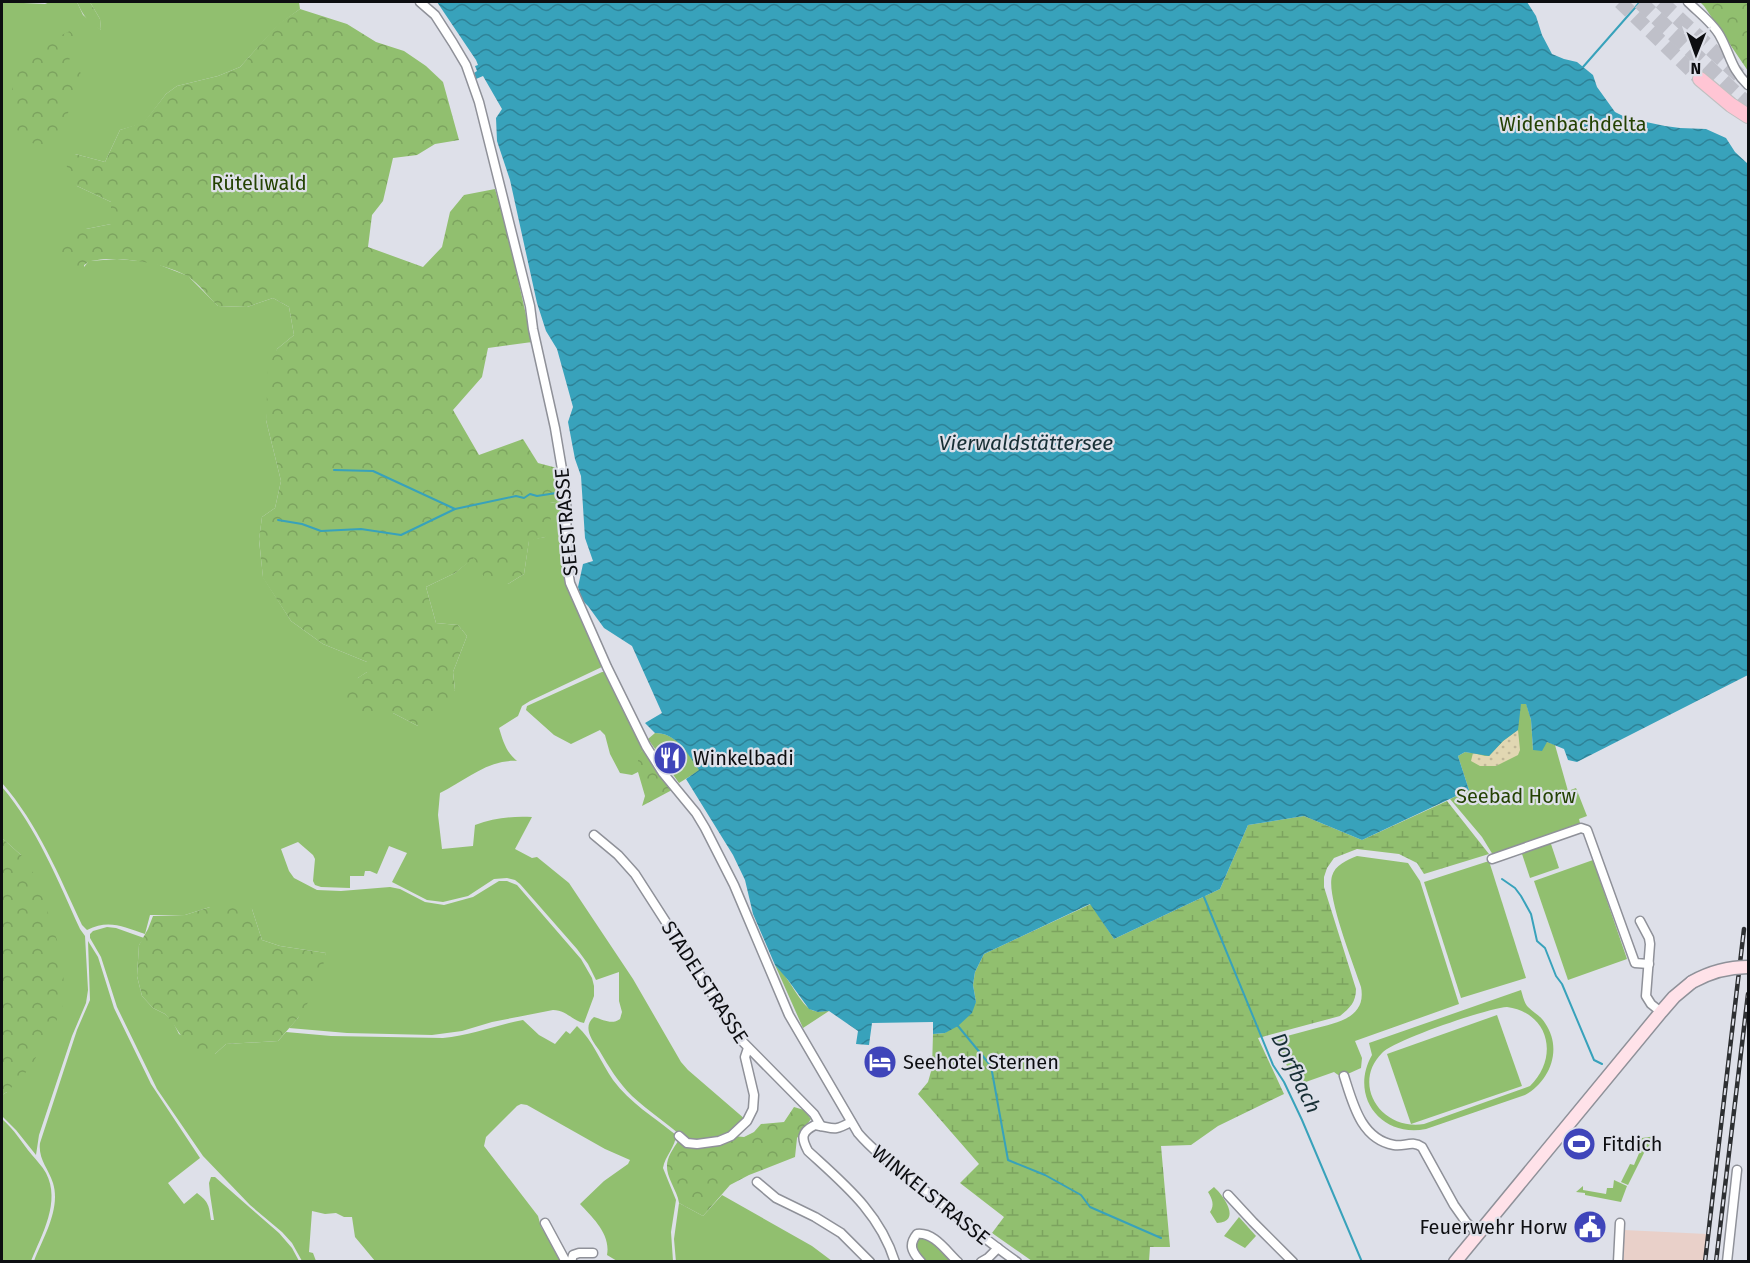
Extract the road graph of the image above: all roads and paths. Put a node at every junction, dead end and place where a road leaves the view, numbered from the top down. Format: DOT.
graph roads {
  1 [pos="420,2"];
  2 [pos="1688,2"];
  3 [pos="1700,79"];
  4 [pos="1749,85"];
  5 [pos="1749,116"];
  6 [pos="594,835"];
  7 [pos="1492,859"];
  8 [pos="1640,921"];
  9 [pos="1649,964"];
  10 [pos="1749,967"];
  11 [pos="1661,1012"];
  12 [pos="748,1048"];
  13 [pos="1344,1076"];
  14 [pos="851,1122"];
  15 [pos="821,1126"];
  16 [pos="680,1136"];
  17 [pos="1737,1170"];
  18 [pos="757,1182"];
  19 [pos="1228,1195"];
  20 [pos="545,1223"];
  21 [pos="1620,1223"];
  22 [pos="1478,1234"];
  23 [pos="998,1248"];
  24 [pos="592,1253"];
  25 [pos="569,1262"];
  26 [pos="870,1262"];
  27 [pos="896,1262"];
  28 [pos="921,1262"];
  29 [pos="958,1262"];
  30 [pos="981,1262"];
  31 [pos="1017,1262"];
  32 [pos="1293,1262"];
  33 [pos="1455,1262"];
  34 [pos="1618,1262"];
  35 [pos="1726,1262"];
  1 -- 14 [label="street, SEESTRASSE"];
  2 -- 4 [label="street"];
  3 -- 5 [label="main road"];
  6 -- 12 [label="street, STADELSTRASSE"];
  7 -- 9 [label="street"];
  8 -- 9 [label="street"];
  9 -- 11 [label="street"];
  10 -- 11 [label="main road, bridge"];
  11 -- 22 [label="main road"];
  12 -- 15 [label="street, STADELSTRASSE"];
  12 -- 16 [label="street"];
  13 -- 22 [label="street"];
  14 -- 15 [label="street"];
  14 -- 23 [label="street, WINKELSTRASSE"];
  15 -- 27 [label="street"];
  17 -- 35 [label="street"];
  18 -- 26 [label="street"];
  19 -- 32 [label="street"];
  20 -- 25 [label="street"];
  21 -- 34 [label="street"];
  22 -- 33 [label="main road"];
  23 -- 30 [label="street"];
  23 -- 31 [label="street, WINKELSTRASSE"];
  24 -- 25 [label="street"];
  28 -- 29 [label="street"];
}
